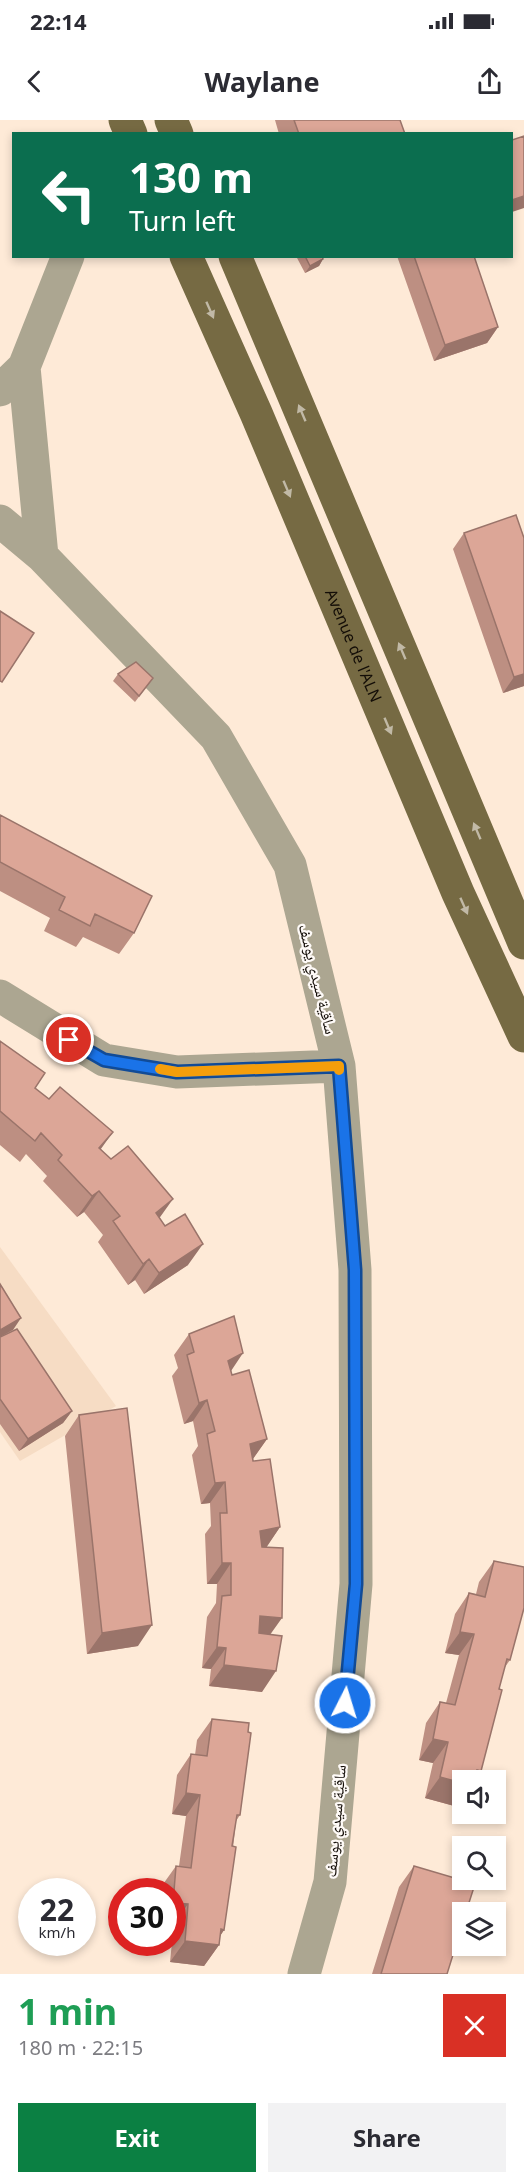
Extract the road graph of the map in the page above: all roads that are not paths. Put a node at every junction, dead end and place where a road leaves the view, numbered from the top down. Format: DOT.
graph roads {
  1 [pos="67,258"];
  2 [pos="187,258"];
  3 [pos="236,258"];
  4 [pos="24,367"];
  5 [pos="0,390"];
  6 [pos="0,521"];
  7 [pos="42,556"];
  8 [pos="524,943"];
  9 [pos="0,996"];
  10 [pos="524,1036"];
  11 [pos="339,1066"];
  12 [pos="304,1974"];
  1 -- 4 [label="street"];
  2 -- 10 [label="main road, Avenue de l'ALN, one-way"];
  8 -- 3 [label="main road, one-way"];
  4 -- 5 [label="street"];
  4 -- 7 [label="street"];
  6 -- 7 [label="street, ساقية سيدي يوسف"];
  7 -- 11 [label="street, ساقية سيدي يوسف"];
  9 -- 11 [label="street"];
  11 -- 12 [label="street, ساقية سيدي يوسف"];
}
